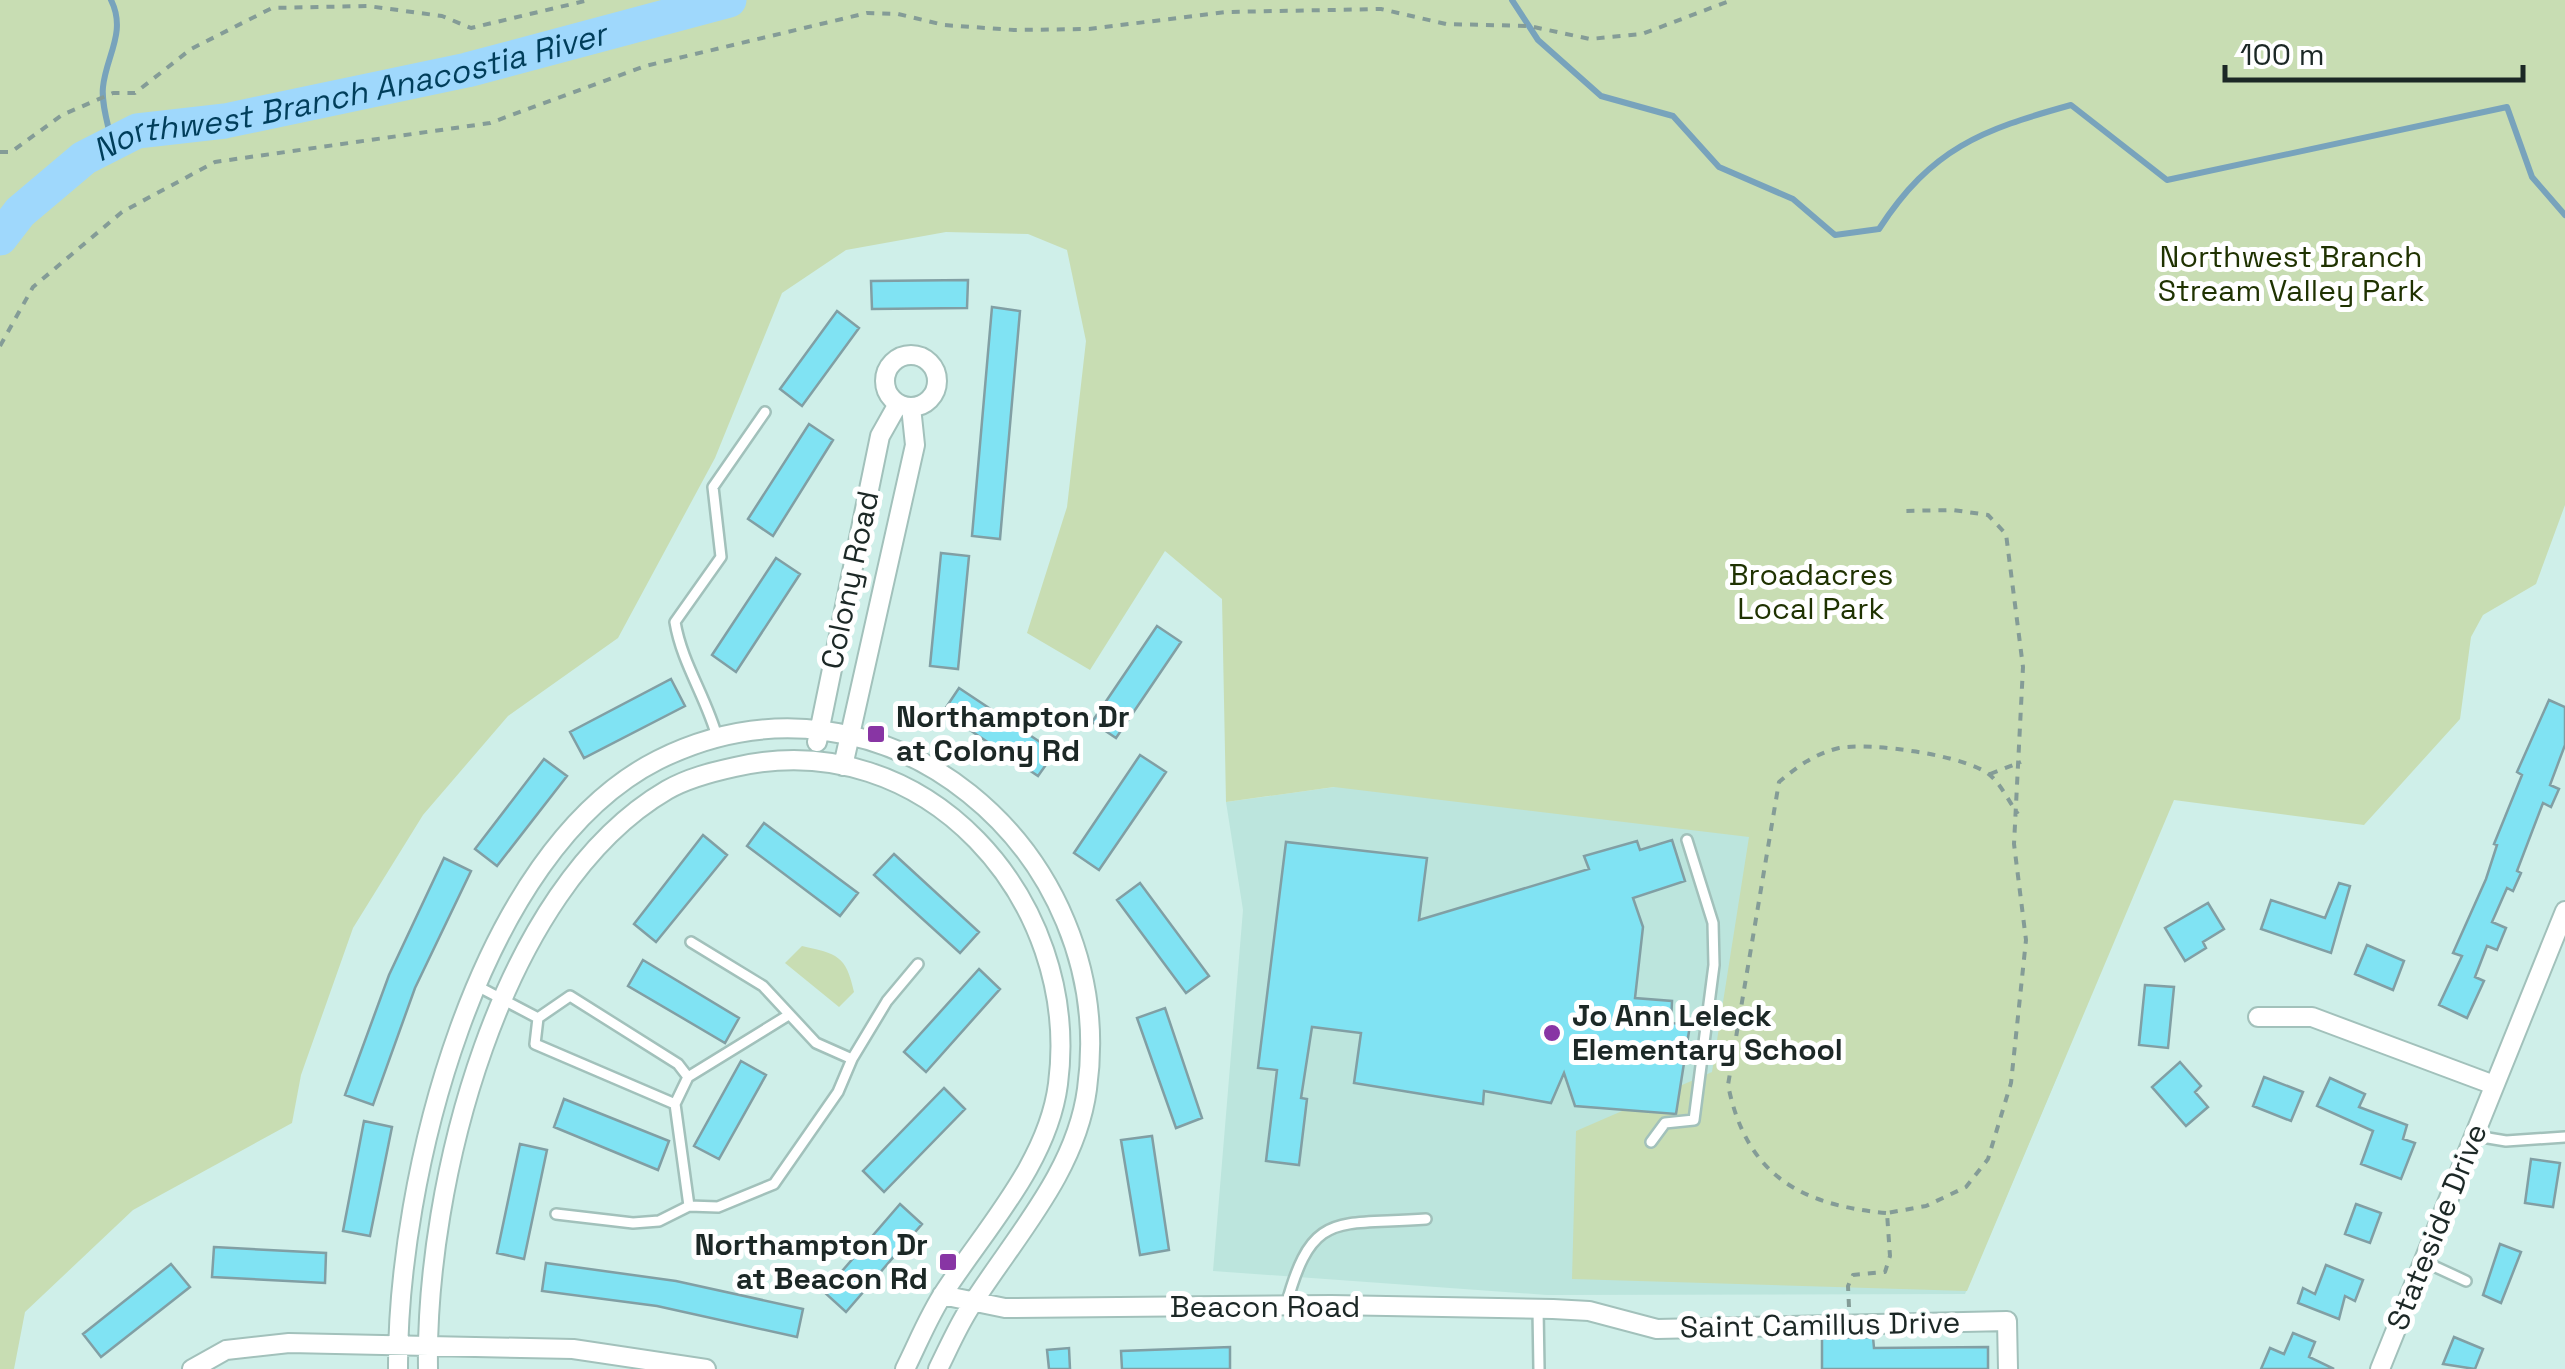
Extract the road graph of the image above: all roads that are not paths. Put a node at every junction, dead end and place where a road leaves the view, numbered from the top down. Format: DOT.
graph roads {
  1 [pos="765,412"];
  2 [pos="818,732"];
  3 [pos="848,737"];
  4 [pos="718,740"];
  5 [pos="815,760"];
  6 [pos="843,766"];
  7 [pos="1687,840"];
  8 [pos="1056,897"];
  9 [pos="2565,910"];
  10 [pos="1030,911"];
  11 [pos="692,942"];
  12 [pos="918,964"];
  13 [pos="477,986"];
  14 [pos="504,1000"];
  15 [pos="787,1016"];
  16 [pos="538,1018"];
  17 [pos="2258,1018"];
  18 [pos="852,1060"];
  19 [pos="688,1077"];
  20 [pos="2494,1085"];
  21 [pos="675,1104"];
  22 [pos="2473,1136"];
  23 [pos="2565,1136"];
  24 [pos="1651,1142"];
  25 [pos="690,1206"];
  26 [pos="556,1214"];
  27 [pos="1331,1214"];
  28 [pos="1426,1219"];
  29 [pos="1338,1226"];
  30 [pos="2425,1262"];
  31 [pos="2466,1281"];
  32 [pos="942,1295"];
  33 [pos="974,1302"];
  34 [pos="1286,1306"];
  35 [pos="1538,1310"];
  36 [pos="1588,1311"];
  37 [pos="398,1346"];
  38 [pos="427,1346"];
  39 [pos="192,1369"];
  40 [pos="398,1369"];
  41 [pos="428,1369"];
  42 [pos="706,1369"];
  43 [pos="905,1369"];
  44 [pos="938,1369"];
  45 [pos="1539,1369"];
  46 [pos="2008,1369"];
  47 [pos="2380,1369"];
  1 -- 4 [label="lane"];
  2 -- 3 [label="street"];
  2 -- 3 [label="street, Colony Road"];
  2 -- 4 [label="street"];
  2 -- 5 [label="street, Colony Road"];
  3 -- 6 [label="street, Colony Road"];
  3 -- 8 [label="street"];
  4 -- 13 [label="street"];
  5 -- 6 [label="street"];
  5 -- 14 [label="street"];
  6 -- 10 [label="street"];
  7 -- 24 [label="lane"];
  8 -- 10 [label="street"];
  8 -- 33 [label="street"];
  9 -- 20 [label="street, Stateside Drive"];
  10 -- 32 [label="street"];
  11 -- 15 [label="lane"];
  12 -- 18 [label="lane"];
  13 -- 14 [label="lane"];
  13 -- 37 [label="street"];
  14 -- 16 [label="lane"];
  14 -- 38 [label="street"];
  15 -- 18 [label="lane"];
  15 -- 19 [label="lane"];
  16 -- 19 [label="lane"];
  16 -- 21 [label="lane"];
  17 -- 20 [label="street"];
  18 -- 25 [label="lane"];
  19 -- 21 [label="lane"];
  20 -- 22 [label="street, Stateside Drive"];
  21 -- 25 [label="lane"];
  22 -- 23 [label="lane"];
  22 -- 30 [label="street, Stateside Drive"];
  25 -- 26 [label="lane"];
  27 -- 29 [label="lane"];
  28 -- 29 [label="lane"];
  29 -- 34 [label="lane"];
  30 -- 31 [label="lane"];
  30 -- 47 [label="street, Stateside Drive"];
  32 -- 33 [label="street, Beacon Road"];
  32 -- 43 [label="street"];
  33 -- 34 [label="street, Beacon Road"];
  33 -- 44 [label="street"];
  34 -- 35 [label="street, Beacon Road"];
  35 -- 36 [label="street, Beacon Road"];
  35 -- 45 [label="lane"];
  36 -- 46 [label="street, Saint Camillus Drive"];
  37 -- 38 [label="street"];
  37 -- 39 [label="street"];
  37 -- 40 [label="street"];
  38 -- 41 [label="street"];
  38 -- 42 [label="street"];
}
